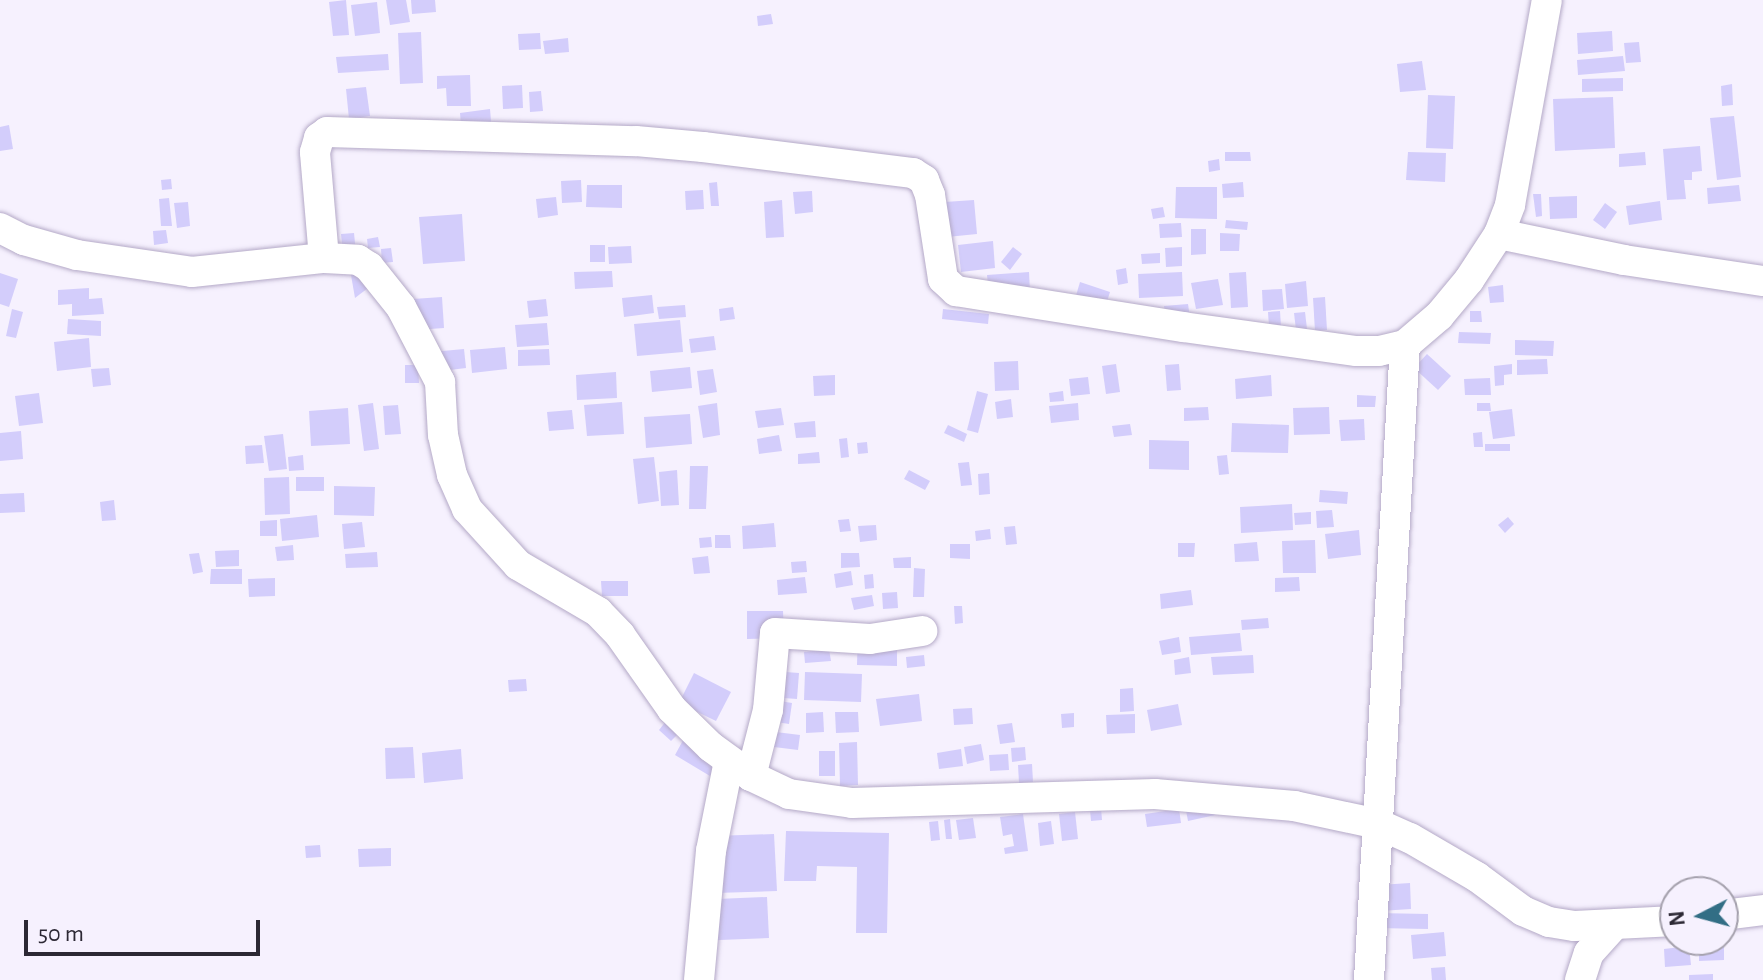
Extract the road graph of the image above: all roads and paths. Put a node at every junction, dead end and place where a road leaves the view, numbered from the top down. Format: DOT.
graph roads {
  1 [pos="1547,0"];
  2 [pos="0,228"];
  3 [pos="1499,234"];
  4 [pos="324,258"];
  5 [pos="1763,281"];
  6 [pos="1405,345"];
  7 [pos="922,631"];
  8 [pos="740,769"];
  9 [pos="1378,824"];
  10 [pos="1763,910"];
  11 [pos="1739,913"];
  12 [pos="1659,922"];
  13 [pos="1613,926"];
  14 [pos="699,980"];
  15 [pos="1369,980"];
  16 [pos="1580,980"];
  1 -- 3 [label="street"];
  2 -- 4 [label="street"];
  3 -- 5 [label="street"];
  3 -- 6 [label="street"];
  4 -- 6 [label="street"];
  4 -- 8 [label="street"];
  6 -- 9 [label="street"];
  7 -- 8 [label="street"];
  8 -- 9 [label="street"];
  8 -- 14 [label="street"];
  9 -- 13 [label="street"];
  9 -- 15 [label="street"];
  10 -- 11 [label="street"];
  12 -- 13 [label="street"];
  13 -- 16 [label="street"];
}
